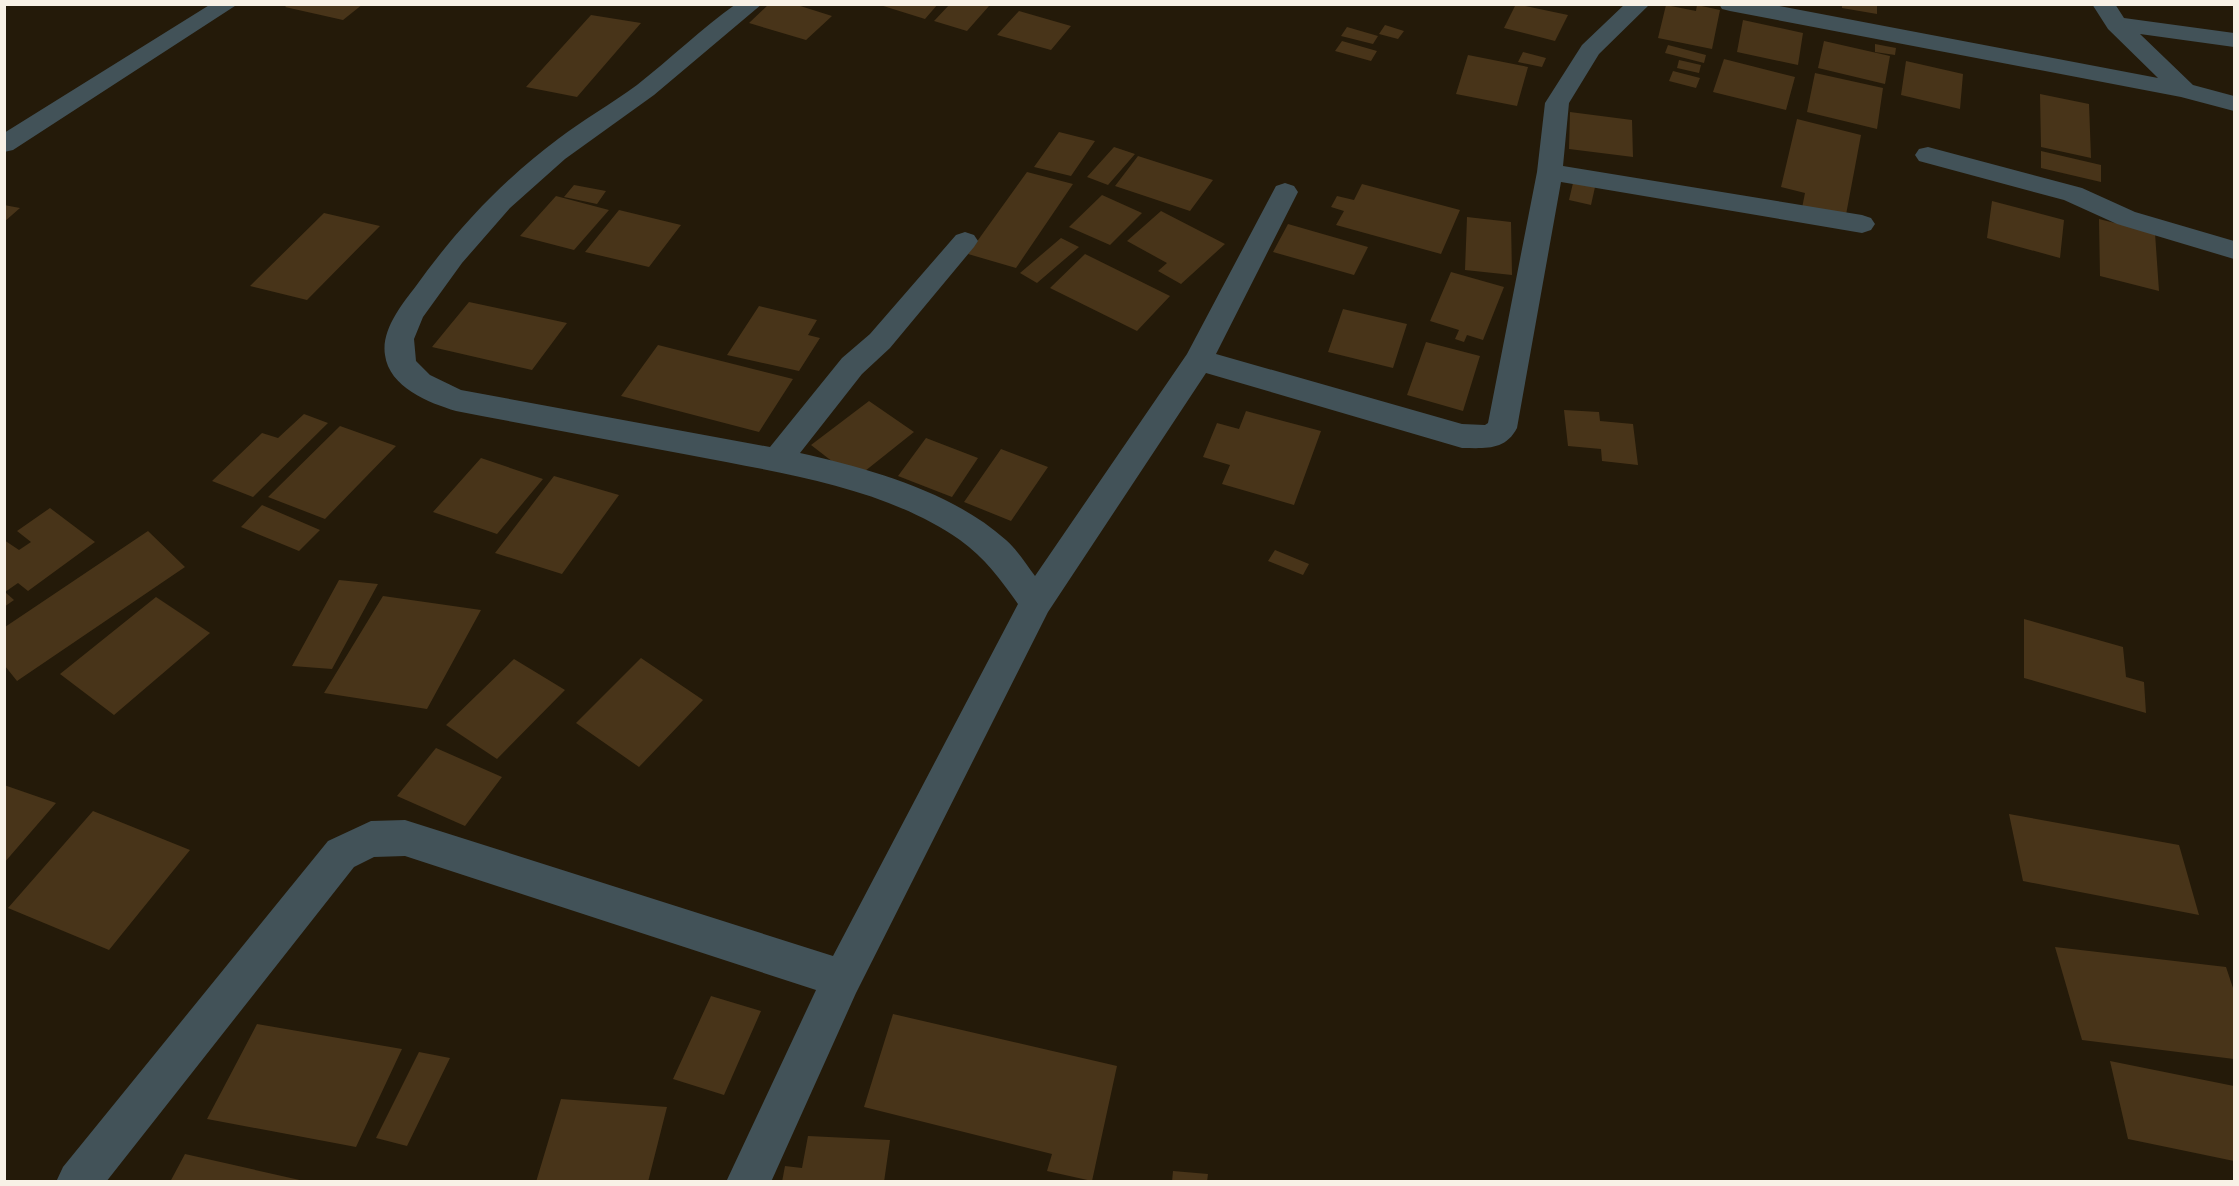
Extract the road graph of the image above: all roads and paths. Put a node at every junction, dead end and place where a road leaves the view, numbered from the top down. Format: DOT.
graph roads {
  1 [pos="228,4"];
  2 [pos="751,4"];
  3 [pos="1639,4"];
  4 [pos="1730,4"];
  5 [pos="2103,4"];
  6 [pos="2116,24"];
  7 [pos="2235,40"];
  8 [pos="2184,90"];
  9 [pos="2235,104"];
  10 [pos="4,144"];
  11 [pos="1928,155"];
  12 [pos="1550,172"];
  13 [pos="1285,192"];
  14 [pos="1862,224"];
  15 [pos="965,241"];
  16 [pos="2235,250"];
  17 [pos="1200,360"];
  18 [pos="777,460"];
  19 [pos="1036,602"];
  20 [pos="842,979"];
  21 [pos="78,1182"];
  22 [pos="748,1182"];
  1 -- 10 [label="street"];
  2 -- 18 [label="street"];
  3 -- 12 [label="street"];
  4 -- 8 [label="street"];
  5 -- 6 [label="street"];
  6 -- 7 [label="street"];
  6 -- 8 [label="street"];
  8 -- 9 [label="street"];
  11 -- 16 [label="street"];
  12 -- 14 [label="street"];
  12 -- 17 [label="street"];
  13 -- 17 [label="street"];
  15 -- 18 [label="street"];
  17 -- 19 [label="street"];
  18 -- 19 [label="street"];
  19 -- 20 [label="street"];
  20 -- 21 [label="street"];
  20 -- 22 [label="street"];
}
